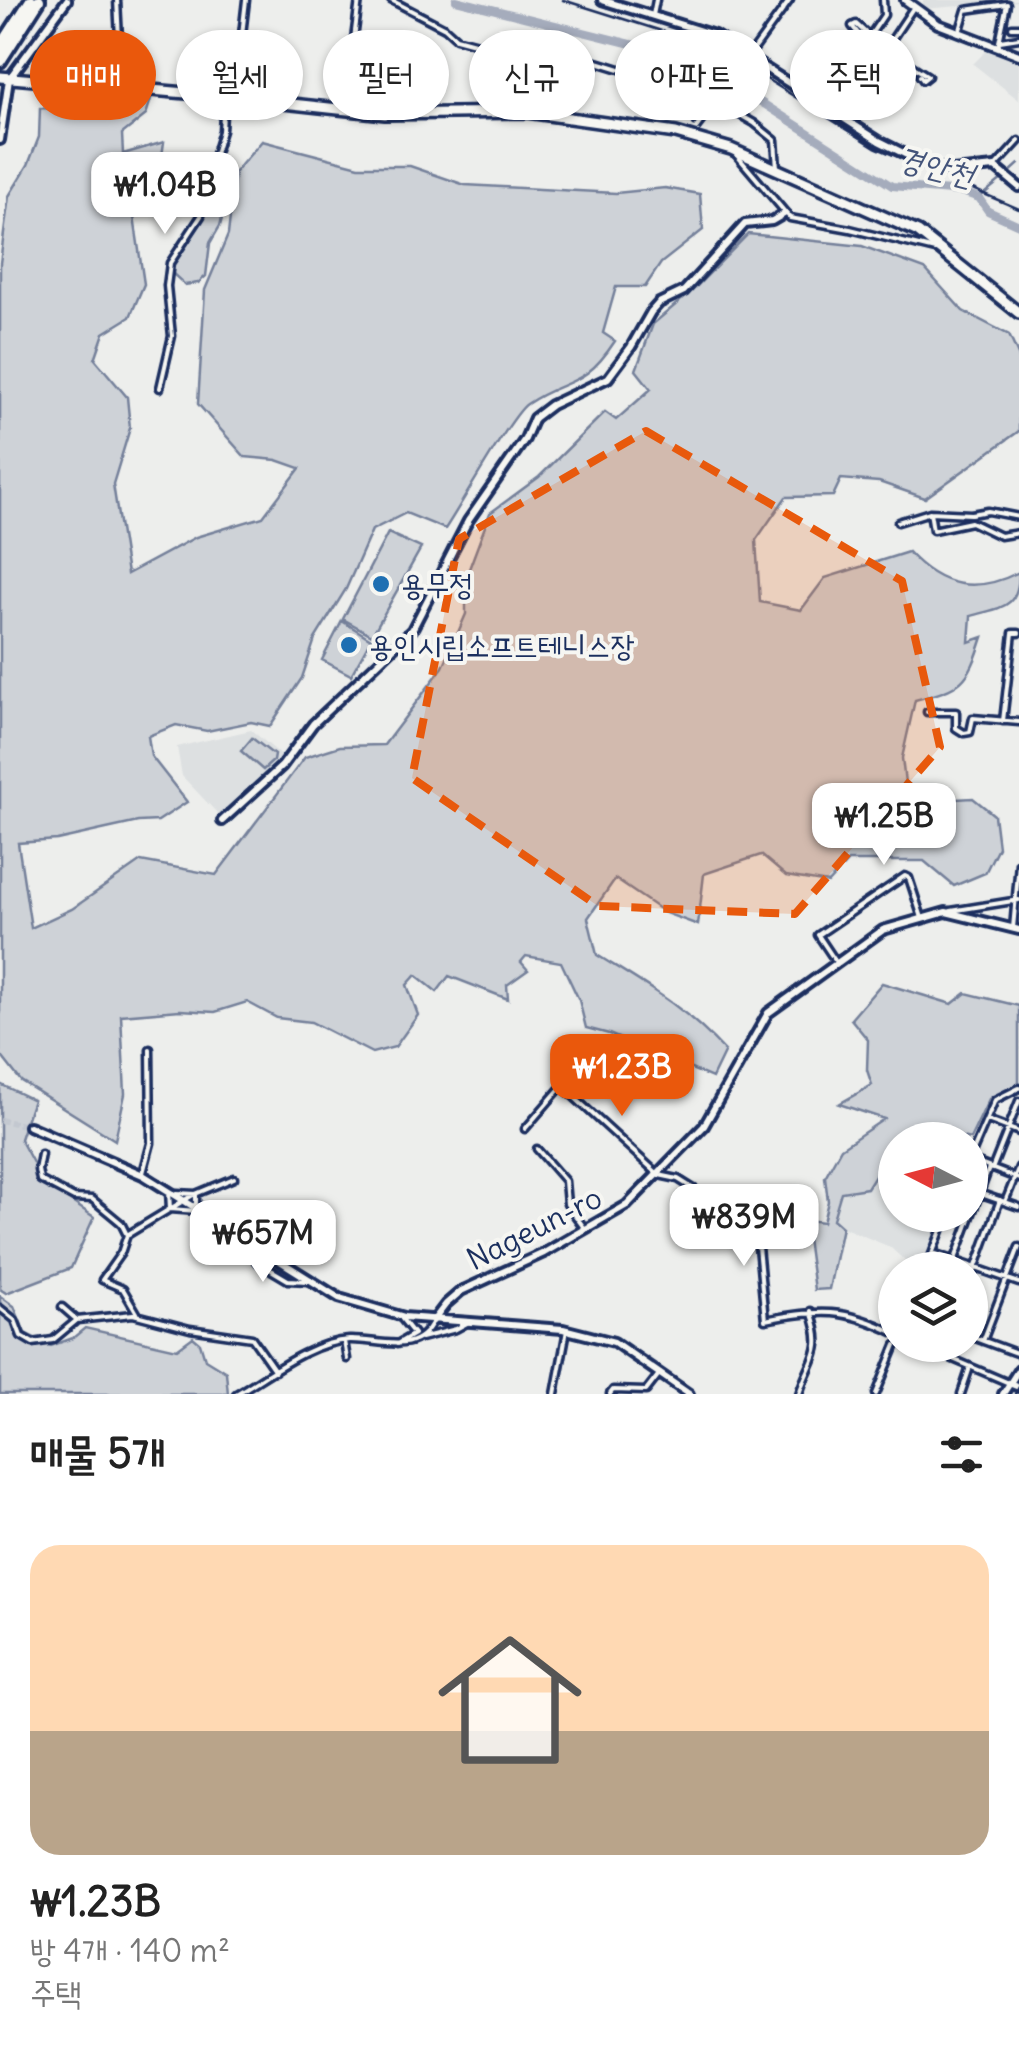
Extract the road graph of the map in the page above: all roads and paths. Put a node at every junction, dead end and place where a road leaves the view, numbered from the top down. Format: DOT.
graph roads {
  1 [pos="30,0"];
  2 [pos="39,0"];
  3 [pos="66,0"];
  4 [pos="117,0"];
  5 [pos="246,0"];
  6 [pos="358,0"];
  7 [pos="391,0"];
  8 [pos="602,0"];
  9 [pos="656,0"];
  10 [pos="790,0"];
  11 [pos="883,0"];
  12 [pos="905,0"];
  13 [pos="615,2"];
  14 [pos="913,8"];
  15 [pos="653,16"];
  16 [pos="119,30"];
  17 [pos="241,30"];
  18 [pos="354,30"];
  19 [pos="698,30"];
  20 [pos="768,30"];
  21 [pos="870,30"];
  22 [pos="898,30"];
  23 [pos="959,33"];
  24 [pos="1019,38"];
  25 [pos="999,45"];
  26 [pos="0,48"];
  27 [pos="1019,55"];
  28 [pos="0,62"];
  29 [pos="916,71"];
  30 [pos="923,76"];
  31 [pos="4,78"];
  32 [pos="30,80"];
  33 [pos="449,113"];
  34 [pos="225,120"];
  35 [pos="703,120"];
  36 [pos="845,120"];
  37 [pos="694,132"];
  38 [pos="0,140"];
  39 [pos="1019,140"];
  40 [pos="731,148"];
  41 [pos="773,166"];
  42 [pos="996,168"];
  43 [pos="749,173"];
  44 [pos="1019,186"];
  45 [pos="784,214"];
  46 [pos="904,225"];
  47 [pos="900,242"];
  48 [pos="948,255"];
  49 [pos="1019,313"];
  50 [pos="160,388"];
  51 [pos="930,512"];
  52 [pos="971,514"];
  53 [pos="1019,517"];
  54 [pos="898,522"];
  55 [pos="971,522"];
  56 [pos="1019,533"];
  57 [pos="1019,633"];
  58 [pos="927,712"];
  59 [pos="1003,720"];
  60 [pos="1019,722"];
  61 [pos="222,821"];
  62 [pos="1019,863"];
  63 [pos="1018,884"];
  64 [pos="1018,900"];
  65 [pos="946,912"];
  66 [pos="922,918"];
  67 [pos="1016,929"];
  68 [pos="836,962"];
  69 [pos="150,1048"];
  70 [pos="1019,1088"];
  71 [pos="1019,1102"];
  72 [pos="987,1120"];
  73 [pos="29,1126"];
  74 [pos="1008,1128"];
  75 [pos="525,1129"];
  76 [pos="1019,1132"];
  77 [pos="538,1149"];
  78 [pos="41,1154"];
  79 [pos="988,1167"];
  80 [pos="1019,1167"];
  81 [pos="991,1168"];
  82 [pos="143,1175"];
  83 [pos="988,1175"];
  84 [pos="659,1176"];
  85 [pos="234,1178"];
  86 [pos="1017,1178"];
  87 [pos="170,1192"];
  88 [pos="196,1194"];
  89 [pos="988,1196"];
  90 [pos="184,1200"];
  91 [pos="1003,1201"];
  92 [pos="1019,1207"];
  93 [pos="170,1209"];
  94 [pos="198,1210"];
  95 [pos="585,1229"];
  96 [pos="128,1235"];
  97 [pos="1019,1247"];
  98 [pos="982,1252"];
  99 [pos="988,1273"];
  100 [pos="1006,1280"];
  101 [pos="1019,1283"];
  102 [pos="444,1306"];
  103 [pos="62,1307"];
  104 [pos="0,1308"];
  105 [pos="811,1311"];
  106 [pos="137,1315"];
  107 [pos="398,1316"];
  108 [pos="418,1319"];
  109 [pos="77,1320"];
  110 [pos="434,1321"];
  111 [pos="452,1322"];
  112 [pos="466,1323"];
  113 [pos="878,1326"];
  114 [pos="988,1328"];
  115 [pos="567,1330"];
  116 [pos="420,1338"];
  117 [pos="344,1341"];
  118 [pos="988,1343"];
  119 [pos="397,1344"];
  120 [pos="1019,1354"];
  121 [pos="347,1359"];
  122 [pos="889,1362"];
  123 [pos="956,1362"];
  124 [pos="970,1368"];
  125 [pos="1019,1369"];
  126 [pos="276,1372"];
  127 [pos="660,1373"];
  128 [pos="1014,1385"];
  129 [pos="236,1394"];
  130 [pos="555,1394"];
  131 [pos="610,1394"];
  132 [pos="689,1394"];
  133 [pos="799,1394"];
  134 [pos="876,1394"];
  135 [pos="961,1394"];
  136 [pos="1003,1394"];
  1 -- 26 [label="highway"];
  2 -- 28 [label="highway"];
  3 -- 31 [label="main road"];
  4 -- 16 [label="street"];
  5 -- 17 [label="street"];
  6 -- 18 [label="street"];
  7 -- 41 [label="street"];
  8 -- 13 [label="main road"];
  9 -- 15 [label="street"];
  10 -- 20 [label="street"];
  11 -- 21 [label="street"];
  12 -- 14 [label="main road"];
  13 -- 15 [label="main road"];
  14 -- 22 [label="street"];
  14 -- 23 [label="main road"];
  15 -- 19 [label="main road"];
  23 -- 25 [label="main road"];
  23 -- 25 [label="street"];
  24 -- 25 [label="street"];
  25 -- 27 [label="main road"];
  29 -- 30 [label="street"];
  31 -- 32 [label="main road"];
  31 -- 38 [label="main road"];
  33 -- 37 [label="main road"];
  34 -- 50 [label="street"];
  35 -- 37 [label="street, bridge"];
  36 -- 42 [label="main road"];
  37 -- 40 [label="main road"];
  39 -- 42 [label="street"];
  40 -- 41 [label="main road"];
  40 -- 43 [label="street"];
  41 -- 43 [label="street"];
  41 -- 46 [label="main road"];
  42 -- 44 [label="main road"];
  43 -- 45 [label="street"];
  45 -- 47 [label="street"];
  45 -- 61 [label="main road"];
  46 -- 47 [label="street"];
  46 -- 48 [label="main road"];
  47 -- 48 [label="street"];
  48 -- 49 [label="main road"];
  51 -- 52 [label="street"];
  51 -- 54 [label="street"];
  51 -- 55 [label="street"];
  52 -- 53 [label="street"];
  52 -- 55 [label="street"];
  55 -- 56 [label="street"];
  57 -- 59 [label="street"];
  58 -- 59 [label="street"];
  59 -- 60 [label="street"];
  62 -- 63 [label="street"];
  63 -- 64 [label="street"];
  64 -- 65 [label="street"];
  64 -- 67 [label="street"];
  65 -- 66 [label="main road, Nageun-ro"];
  65 -- 67 [label="main road, Nageun-ro"];
  66 -- 68 [label="main road, Nageun-ro"];
  66 -- 68 [label="street"];
  68 -- 84 [label="main road, Nageun-ro"];
  69 -- 82 [label="street"];
  70 -- 72 [label="street"];
  71 -- 74 [label="street"];
  72 -- 74 [label="street"];
  73 -- 82 [label="main road"];
  74 -- 76 [label="street"];
  74 -- 81 [label="street"];
  75 -- 84 [label="street"];
  77 -- 95 [label="street"];
  78 -- 96 [label="street"];
  79 -- 81 [label="street"];
  80 -- 86 [label="street"];
  81 -- 83 [label="street"];
  81 -- 86 [label="street"];
  82 -- 87 [label="main road"];
  84 -- 95 [label="main road, Nageun-ro"];
  84 -- 105 [label="street"];
  85 -- 88 [label="street"];
  86 -- 91 [label="street"];
  87 -- 88 [label="street"];
  87 -- 90 [label="main road"];
  87 -- 93 [label="street"];
  88 -- 90 [label="street"];
  88 -- 94 [label="street"];
  89 -- 91 [label="street"];
  90 -- 93 [label="street"];
  90 -- 94 [label="main road"];
  91 -- 92 [label="street"];
  91 -- 98 [label="street"];
  93 -- 94 [label="street"];
  93 -- 96 [label="street"];
  94 -- 107 [label="main road"];
  95 -- 102 [label="main road, Nageun-ro"];
  96 -- 106 [label="street"];
  97 -- 100 [label="street"];
  99 -- 100 [label="street"];
  100 -- 101 [label="street"];
  100 -- 114 [label="street"];
  102 -- 108 [label="main road"];
  102 -- 110 [label="main road, Nageun-ro"];
  102 -- 111 [label="main road"];
  103 -- 109 [label="street"];
  104 -- 109 [label="street"];
  105 -- 113 [label="street"];
  105 -- 133 [label="street"];
  106 -- 109 [label="street"];
  106 -- 126 [label="street"];
  107 -- 108 [label="main road"];
  107 -- 119 [label="street"];
  108 -- 110 [label="main road"];
  110 -- 111 [label="main road"];
  110 -- 116 [label="street"];
  111 -- 112 [label="main road"];
  112 -- 115 [label="main road"];
  112 -- 116 [label="street"];
  115 -- 127 [label="main road"];
  115 -- 130 [label="street"];
  116 -- 119 [label="street"];
  117 -- 119 [label="street"];
  117 -- 121 [label="street"];
  117 -- 126 [label="street"];
  118 -- 120 [label="street"];
  122 -- 134 [label="street"];
  123 -- 124 [label="street"];
  124 -- 128 [label="street"];
  124 -- 135 [label="street"];
  125 -- 128 [label="main road"];
  126 -- 129 [label="street"];
  127 -- 131 [label="street"];
  127 -- 132 [label="main road"];
  128 -- 136 [label="main road"];
}
